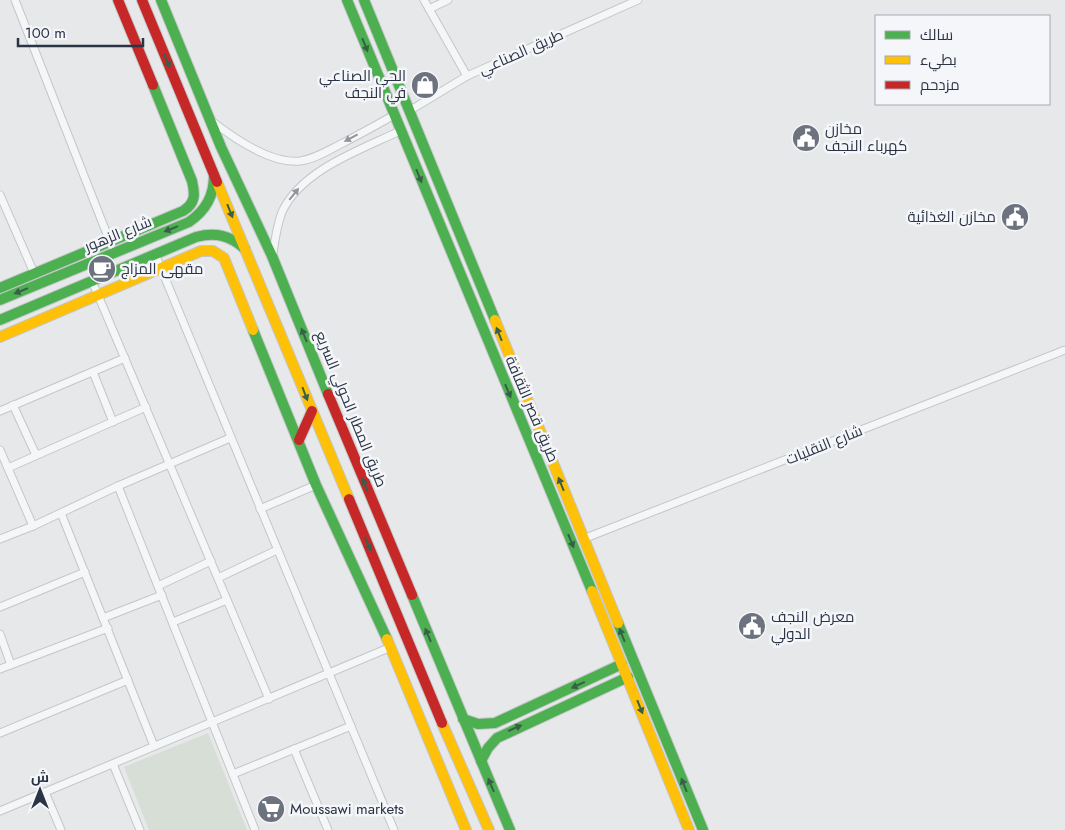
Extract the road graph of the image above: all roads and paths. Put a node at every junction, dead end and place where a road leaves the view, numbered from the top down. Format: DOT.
graph roads {
  1 [pos="14,0"];
  2 [pos="118,0"];
  3 [pos="142,0"];
  4 [pos="161,0"];
  5 [pos="347,0"];
  6 [pos="364,0"];
  7 [pos="424,0"];
  8 [pos="448,0"];
  9 [pos="638,0"];
  10 [pos="429,9"];
  11 [pos="467,76"];
  12 [pos="398,83"];
  13 [pos="383,88"];
  14 [pos="409,111"];
  15 [pos="394,116"];
  16 [pos="210,121"];
  17 [pos="400,131"];
  18 [pos="212,167"];
  19 [pos="0,195"];
  20 [pos="459,235"];
  21 [pos="114,240"];
  22 [pos="446,242"];
  23 [pos="124,248"];
  24 [pos="245,250"];
  25 [pos="155,254"];
  26 [pos="272,256"];
  27 [pos="78,267"];
  28 [pos="161,268"];
  29 [pos="34,273"];
  30 [pos="90,282"];
  31 [pos="40,283"];
  32 [pos="0,288"];
  33 [pos="98,295"];
  34 [pos="48,299"];
  35 [pos="0,300"];
  36 [pos="0,320"];
  37 [pos="0,337"];
  38 [pos="1065,350"];
  39 [pos="125,358"];
  40 [pos="93,372"];
  41 [pos="13,405"];
  42 [pos="146,407"];
  43 [pos="0,410"];
  44 [pos="312,411"];
  45 [pos="113,422"];
  46 [pos="230,438"];
  47 [pos="299,440"];
  48 [pos="0,450"];
  49 [pos="36,455"];
  50 [pos="170,464"];
  51 [pos="8,468"];
  52 [pos="316,485"];
  53 [pos="118,486"];
  54 [pos="260,509"];
  55 [pos="61,512"];
  56 [pos="33,526"];
  57 [pos="0,539"];
  58 [pos="583,539"];
  59 [pos="277,550"];
  60 [pos="211,561"];
  61 [pos="84,572"];
  62 [pos="218,578"];
  63 [pos="158,586"];
  64 [pos="162,596"];
  65 [pos="227,600"];
  66 [pos="0,606"];
  67 [pos="103,618"];
  68 [pos="172,622"];
  69 [pos="108,628"];
  70 [pos="0,634"];
  71 [pos="391,647"];
  72 [pos="622,664"];
  73 [pos="11,665"];
  74 [pos="442,667"];
  75 [pos="0,669"];
  76 [pos="421,671"];
  77 [pos="329,673"];
  78 [pos="628,677"];
  79 [pos="128,680"];
  80 [pos="269,699"];
  81 [pos="458,707"];
  82 [pos="438,714"];
  83 [pos="463,719"];
  84 [pos="212,722"];
  85 [pos="488,724"];
  86 [pos="351,726"];
  87 [pos="0,733"];
  88 [pos="497,738"];
  89 [pos="154,746"];
  90 [pos="294,749"];
  91 [pos="481,761"];
  92 [pos="113,764"];
  93 [pos="233,774"];
  94 [pos="45,792"];
  95 [pos="0,811"];
  96 [pos="61,830"];
  97 [pos="140,830"];
  98 [pos="255,830"];
  99 [pos="328,830"];
  100 [pos="394,830"];
  101 [pos="465,830"];
  102 [pos="489,830"];
  103 [pos="510,830"];
  104 [pos="689,830"];
  105 [pos="703,830"];
  1 -- 21 [label="street"];
  2 -- 21 [label="main road"];
  3 -- 18 [label="main road, one-way"];
  4 -- 16 [label="main road, طريق المطار الحولي السريع"];
  5 -- 13 [label="main road, طريق قصر الثقافة, one-way"];
  6 -- 12 [label="main road, طريق قصر الثقافة"];
  7 -- 10 [label="street"];
  8 -- 10 [label="street"];
  9 -- 11 [label="street, طريق الصناعي"];
  10 -- 11 [label="street"];
  11 -- 14 [label="street, طريق الصناعي"];
  12 -- 13 [label="main road"];
  12 -- 14 [label="main road, طريق قصر الثقافة"];
  13 -- 15 [label="main road, طريق قصر الثقافة"];
  14 -- 20 [label="main road, طريق قصر الثقافة"];
  15 -- 16 [label="street, one-way"];
  15 -- 17 [label="main road, طريق قصر الثقافة"];
  16 -- 26 [label="main road, طريق المطار الحولي السريع"];
  17 -- 22 [label="main road, طريق قصر الثقافة, one-way"];
  26 -- 17 [label="street, one-way"];
  18 -- 23 [label="main road, شارع الزهور, one-way"];
  18 -- 24 [label="main road, one-way"];
  19 -- 29 [label="street"];
  20 -- 22 [label="main road"];
  58 -- 20 [label="main road, طريق قصر الثقافة, one-way"];
  21 -- 23 [label="main road"];
  21 -- 29 [label="main road"];
  22 -- 72 [label="main road, طريق قصر الثقافة, one-way"];
  23 -- 27 [label="main road, شارع الزهور"];
  24 -- 25 [label="main road"];
  24 -- 44 [label="main road, one-way"];
  25 -- 28 [label="street"];
  25 -- 30 [label="main road"];
  74 -- 26 [label="main road, طريق المطار الحولي السريع, one-way"];
  27 -- 30 [label="main road"];
  27 -- 31 [label="main road, شارع الزهور"];
  28 -- 33 [label="main road"];
  28 -- 46 [label="street"];
  28 -- 47 [label="main road"];
  29 -- 32 [label="main road"];
  30 -- 33 [label="street"];
  30 -- 34 [label="main road"];
  31 -- 34 [label="main road"];
  31 -- 35 [label="main road, شارع الزهور, one-way"];
  33 -- 37 [label="main road"];
  33 -- 39 [label="street"];
  34 -- 36 [label="main road"];
  38 -- 58 [label="street, شارع النقليات"];
  39 -- 40 [label="street"];
  39 -- 42 [label="street"];
  40 -- 41 [label="street"];
  40 -- 45 [label="street"];
  41 -- 43 [label="street"];
  41 -- 49 [label="street"];
  42 -- 45 [label="street"];
  42 -- 50 [label="street"];
  44 -- 47 [label="main road"];
  44 -- 76 [label="main road, one-way"];
  45 -- 49 [label="street"];
  46 -- 50 [label="street"];
  46 -- 54 [label="street"];
  47 -- 52 [label="main road"];
  48 -- 51 [label="street"];
  49 -- 51 [label="street"];
  50 -- 53 [label="street"];
  50 -- 60 [label="street"];
  51 -- 56 [label="street"];
  52 -- 54 [label="street"];
  52 -- 71 [label="main road"];
  53 -- 55 [label="street"];
  53 -- 63 [label="street"];
  54 -- 59 [label="street"];
  55 -- 56 [label="street"];
  55 -- 61 [label="street"];
  56 -- 57 [label="street"];
  105 -- 58 [label="main road, طريق قصر الثقافة, one-way"];
  59 -- 62 [label="street"];
  59 -- 77 [label="street"];
  60 -- 62 [label="street"];
  60 -- 63 [label="street"];
  61 -- 66 [label="street"];
  61 -- 67 [label="street"];
  62 -- 65 [label="street"];
  63 -- 64 [label="street"];
  64 -- 67 [label="street"];
  64 -- 68 [label="street"];
  65 -- 68 [label="street"];
  65 -- 80 [label="street"];
  67 -- 69 [label="street"];
  68 -- 84 [label="street"];
  69 -- 73 [label="street"];
  69 -- 79 [label="street"];
  70 -- 73 [label="street"];
  71 -- 77 [label="street"];
  71 -- 101 [label="main road"];
  72 -- 78 [label="main road, طريق قصر الثقافة"];
  72 -- 85 [label="main road, one-way"];
  73 -- 75 [label="street"];
  74 -- 76 [label="main road"];
  74 -- 81 [label="main road, طريق المطار الحولي السريع"];
  76 -- 82 [label="main road"];
  77 -- 80 [label="street"];
  77 -- 86 [label="street"];
  88 -- 78 [label="main road, one-way"];
  78 -- 104 [label="main road, طريق قصر الثقافة, one-way"];
  79 -- 87 [label="street"];
  79 -- 89 [label="street"];
  80 -- 84 [label="street"];
  81 -- 82 [label="main road"];
  81 -- 83 [label="main road, طريق المطار الحولي السريع"];
  82 -- 102 [label="main road"];
  83 -- 85 [label="main road"];
  83 -- 91 [label="main road, طريق المطار الحولي السريع"];
  84 -- 89 [label="street"];
  84 -- 93 [label="street"];
  85 -- 88 [label="main road"];
  86 -- 90 [label="street"];
  86 -- 100 [label="street"];
  88 -- 91 [label="main road"];
  89 -- 92 [label="street"];
  90 -- 93 [label="street"];
  90 -- 99 [label="street"];
  103 -- 91 [label="main road, طريق المطار الحولي السريع, one-way"];
  92 -- 94 [label="street"];
  92 -- 97 [label="street"];
  93 -- 98 [label="street"];
  94 -- 95 [label="street"];
  94 -- 96 [label="street"];
}
